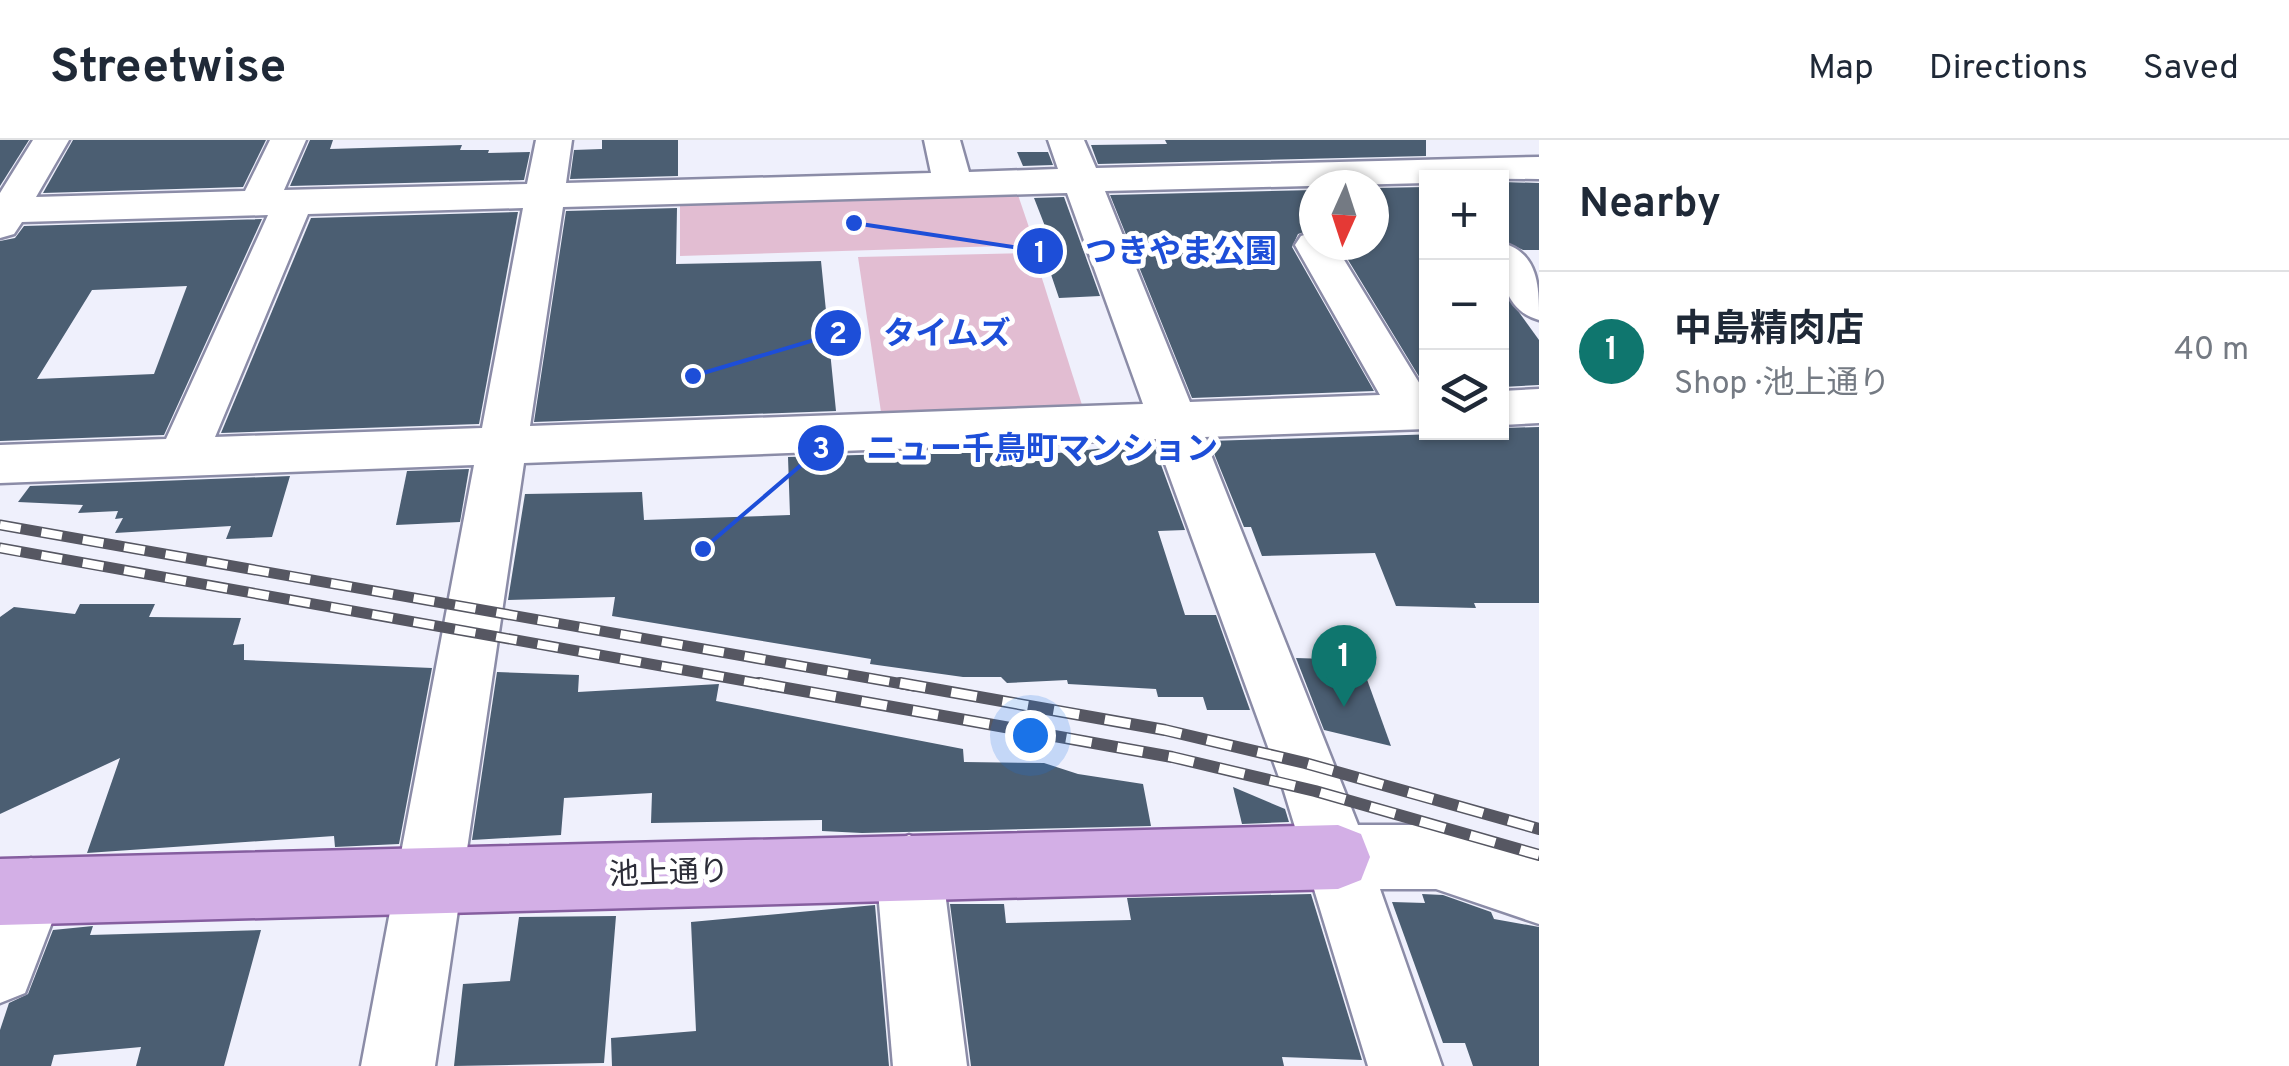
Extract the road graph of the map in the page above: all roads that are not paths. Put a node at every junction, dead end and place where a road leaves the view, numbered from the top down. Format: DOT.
graph roads {
  1 [pos="52,140"];
  2 [pos="288,140"];
  3 [pos="554,140"];
  4 [pos="942,140"];
  5 [pos="1074,160"];
  6 [pos="1429,163"];
  7 [pos="1539,168"];
  8 [pos="1274,175"];
  9 [pos="953,184"];
  10 [pos="545,195"];
  11 [pos="276,203"];
  12 [pos="3,215"];
  13 [pos="1299,217"];
  14 [pos="1325,260"];
  15 [pos="1505,260"];
  16 [pos="1539,304"];
  17 [pos="1539,406"];
  18 [pos="1509,408"];
  19 [pos="1419,410"];
  20 [pos="1419,412"];
  21 [pos="1172,421"];
  22 [pos="506,443"];
  23 [pos="182,458"];
  24 [pos="0,464"];
  25 [pos="1338,856"];
  26 [pos="909,868"];
  27 [pos="430,883"];
  28 [pos="16,891"];
  29 [pos="1539,891"];
  30 [pos="0,968"];
  31 [pos="398,1066"];
  32 [pos="930,1066"];
  33 [pos="1405,1066"];
  1 -- 12 [label="street"];
  2 -- 11 [label="street"];
  3 -- 10 [label="street"];
  4 -- 9 [label="street"];
  5 -- 8 [label="street"];
  5 -- 9 [label="street"];
  5 -- 21 [label="street"];
  6 -- 7 [label="street"];
  6 -- 8 [label="street"];
  8 -- 13 [label="street"];
  9 -- 10 [label="street"];
  10 -- 11 [label="street"];
  10 -- 22 [label="street"];
  11 -- 12 [label="street"];
  11 -- 23 [label="street"];
  14 -- 19 [label="street"];
  15 -- 16 [label="street"];
  17 -- 18 [label="street"];
  20 -- 21 [label="street"];
  21 -- 22 [label="street"];
  21 -- 25 [label="street"];
  22 -- 23 [label="street"];
  22 -- 27 [label="street"];
  23 -- 24 [label="street"];
  25 -- 26 [label="main road, 池上通り"];
  25 -- 29 [label="street"];
  25 -- 33 [label="street"];
  26 -- 27 [label="main road, 池上通り"];
  26 -- 32 [label="street"];
  27 -- 28 [label="main road, 池上通り"];
  27 -- 31 [label="street"];
  28 -- 30 [label="street"];
}
